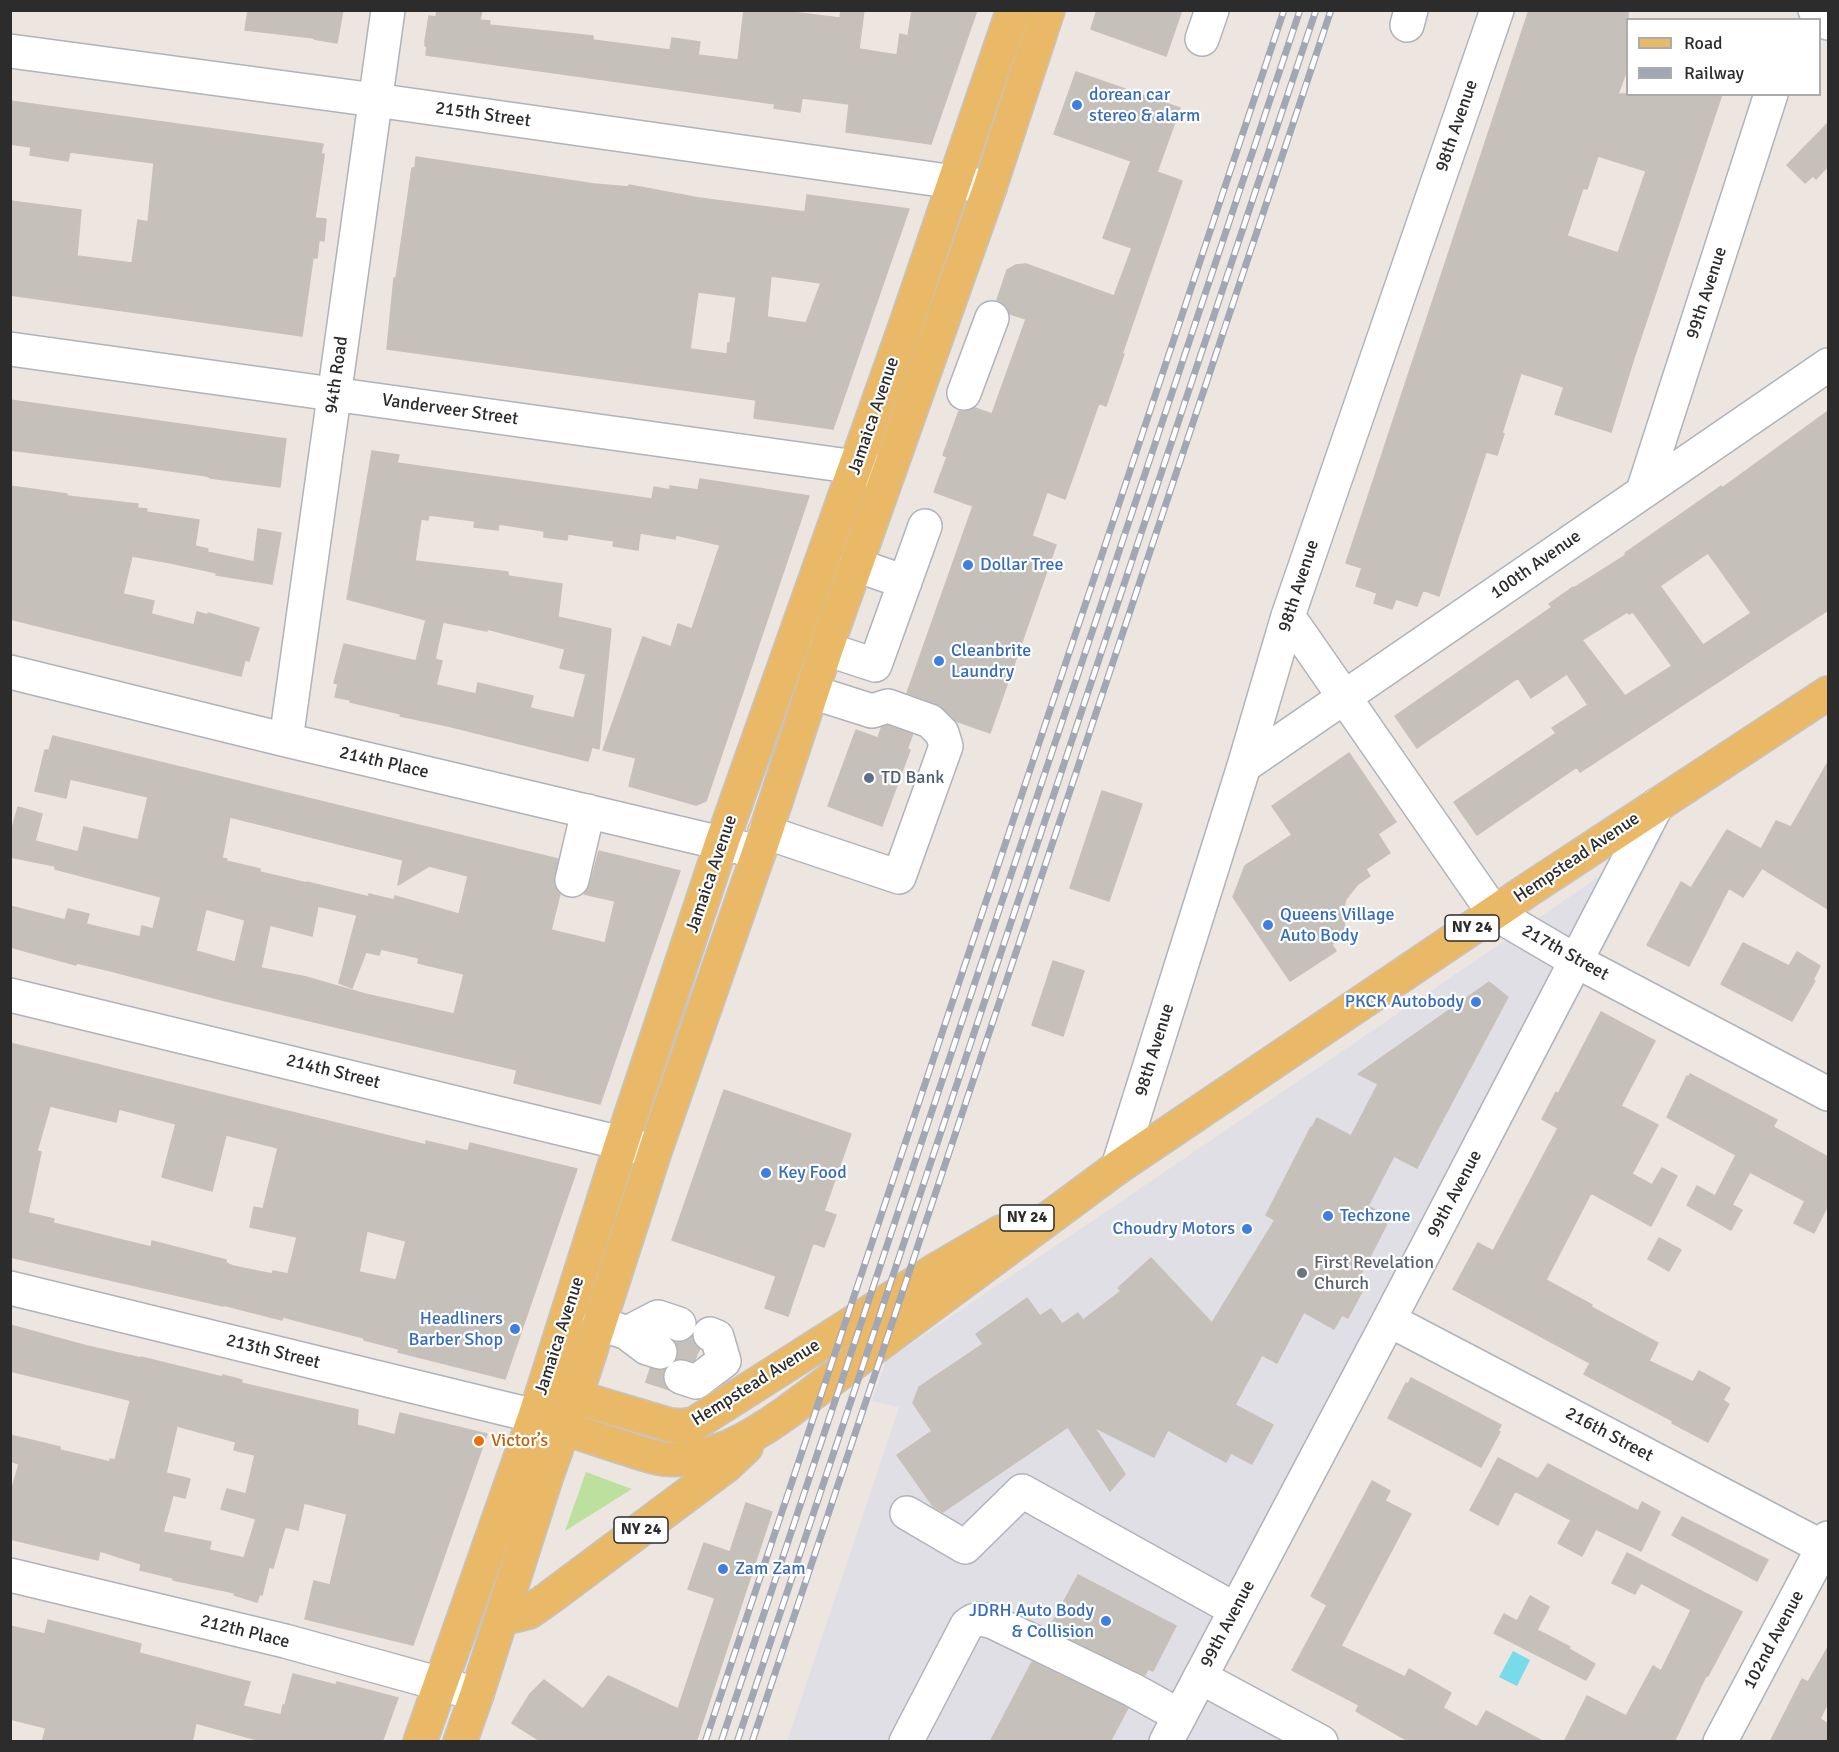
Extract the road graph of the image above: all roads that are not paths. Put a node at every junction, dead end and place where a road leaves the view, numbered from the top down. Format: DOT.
graph roads {
  1 [pos="388,10"];
  2 [pos="1013,10"];
  3 [pos="1048,10"];
  4 [pos="1497,10"];
  5 [pos="1815,10"];
  6 [pos="1828,23"];
  7 [pos="10,51"];
  8 [pos="1770,96"];
  9 [pos="375,100"];
  10 [pos="956,181"];
  11 [pos="990,187"];
  12 [pos="939,332"];
  13 [pos="10,349"];
  14 [pos="1828,364"];
  15 [pos="964,393"];
  16 [pos="335,394"];
  17 [pos="856,467"];
  18 [pos="889,474"];
  19 [pos="1643,491"];
  20 [pos="925,526"];
  21 [pos="856,565"];
  22 [pos="905,582"];
  23 [pos="1288,616"];
  24 [pos="826,649"];
  25 [pos="10,672"];
  26 [pos="812,692"];
  27 [pos="1828,693"];
  28 [pos="1345,697"];
  29 [pos="913,735"];
  30 [pos="286,740"];
  31 [pos="946,746"];
  32 [pos="1244,765"];
  33 [pos="1657,804"];
  34 [pos="588,811"];
  35 [pos="722,842"];
  36 [pos="762,842"];
  37 [pos="572,880"];
  38 [pos="1494,913"];
  39 [pos="1576,961"];
  40 [pos="10,995"];
  41 [pos="1828,1094"];
  42 [pos="622,1142"];
  43 [pos="655,1151"];
  44 [pos="1118,1167"];
  45 [pos="10,1288"];
  46 [pos="1389,1320"];
  47 [pos="613,1328"];
  48 [pos="701,1357"];
  49 [pos="770,1376"];
  50 [pos="576,1397"];
  51 [pos="535,1416"];
  52 [pos="770,1424"];
  53 [pos="564,1428"];
  54 [pos="907,1513"];
  55 [pos="1827,1545"];
  56 [pos="10,1575"];
  57 [pos="1236,1610"];
  58 [pos="501,1619"];
  59 [pos="1200,1677"];
  60 [pos="441,1685"];
  61 [pos="477,1694"];
  62 [pos="1173,1729"];
  63 [pos="420,1742"];
  64 [pos="460,1742"];
  65 [pos="906,1742"];
  66 [pos="1321,1742"];
  67 [pos="1720,1742"];
  1 -- 9 [label="street, 94th Road"];
  2 -- 10 [label="main road, Jamaica Avenue"];
  3 -- 11 [label="main road, Jamaica Avenue"];
  4 -- 23 [label="street, 98th Avenue"];
  5 -- 6 [label="street"];
  7 -- 9 [label="street, 215th Street"];
  8 -- 19 [label="street, 99th Avenue"];
  9 -- 10 [label="street, 215th Street"];
  9 -- 16 [label="street, 94th Road"];
  10 -- 11 [label="street, 215th Street"];
  10 -- 17 [label="main road, Jamaica Avenue"];
  11 -- 12 [label="main road, Jamaica Avenue"];
  12 -- 15 [label="street"];
  12 -- 18 [label="main road, Jamaica Avenue"];
  13 -- 16 [label="street, Vanderveer Street"];
  14 -- 19 [label="street, 100th Avenue"];
  16 -- 17 [label="street, Vanderveer Street"];
  16 -- 30 [label="street, 94th Road"];
  17 -- 18 [label="street, Vanderveer Street"];
  17 -- 35 [label="main road, Jamaica Avenue"];
  18 -- 21 [label="main road, Jamaica Avenue"];
  19 -- 28 [label="street, 100th Avenue"];
  20 -- 22 [label="street"];
  21 -- 22 [label="street"];
  21 -- 24 [label="main road, Jamaica Avenue"];
  22 -- 24 [label="street"];
  23 -- 28 [label="street, 217th Street"];
  23 -- 32 [label="street, 98th Avenue"];
  24 -- 26 [label="main road, Jamaica Avenue"];
  25 -- 30 [label="street, 214th Place"];
  26 -- 31 [label="street"];
  26 -- 36 [label="main road, Jamaica Avenue"];
  27 -- 33 [label="main road, Hempstead Avenue / NY 24"];
  28 -- 32 [label="street, 100th Avenue"];
  28 -- 38 [label="street, 217th Street"];
  29 -- 31 [label="street"];
  30 -- 34 [label="street, 214th Place"];
  31 -- 36 [label="street, 214th Place"];
  32 -- 44 [label="street, 98th Avenue"];
  33 -- 38 [label="main road, Hempstead Avenue / NY 24"];
  33 -- 39 [label="street, 99th Avenue"];
  34 -- 35 [label="street, 214th Place"];
  34 -- 37 [label="street"];
  35 -- 36 [label="street, 214th Place"];
  35 -- 42 [label="main road, Jamaica Avenue"];
  36 -- 43 [label="main road, Jamaica Avenue"];
  38 -- 39 [label="street, 217th Street"];
  38 -- 44 [label="main road, Hempstead Avenue / NY 24"];
  39 -- 41 [label="street, 217th Street"];
  39 -- 46 [label="street, 99th Avenue"];
  40 -- 42 [label="street, 214th Street"];
  42 -- 43 [label="street, 214th Street"];
  42 -- 51 [label="main road, Jamaica Avenue"];
  43 -- 47 [label="main road, Jamaica Avenue"];
  44 -- 49 [label="main road, Hempstead Avenue / NY 24"];
  44 -- 52 [label="main road, Hempstead Avenue / NY 24"];
  45 -- 51 [label="street, 213th Street"];
  46 -- 55 [label="street, 216th Street"];
  46 -- 57 [label="street, 99th Avenue"];
  47 -- 47 [label="street"];
  47 -- 50 [label="main road, Jamaica Avenue"];
  48 -- 49 [label="street"];
  49 -- 50 [label="main road, Hempstead Avenue / NY 24"];
  50 -- 51 [label="main road"];
  50 -- 53 [label="main road, Jamaica Avenue"];
  51 -- 53 [label="main road, Hempstead Avenue"];
  51 -- 60 [label="main road, Jamaica Avenue"];
  52 -- 53 [label="main road, Hempstead Avenue"];
  52 -- 58 [label="main road, NY 24"];
  53 -- 58 [label="main road, Jamaica Avenue"];
  54 -- 57 [label="street"];
  55 -- 67 [label="street, 102nd Avenue"];
  56 -- 60 [label="street, 212th Place"];
  57 -- 59 [label="street, 99th Avenue"];
  58 -- 61 [label="main road, Jamaica Avenue"];
  59 -- 62 [label="street, 99th Avenue"];
  59 -- 66 [label="street"];
  60 -- 61 [label="street, 212th Place"];
  60 -- 63 [label="main road, Jamaica Avenue"];
  61 -- 64 [label="main road, Jamaica Avenue"];
  62 -- 65 [label="street"];
}
